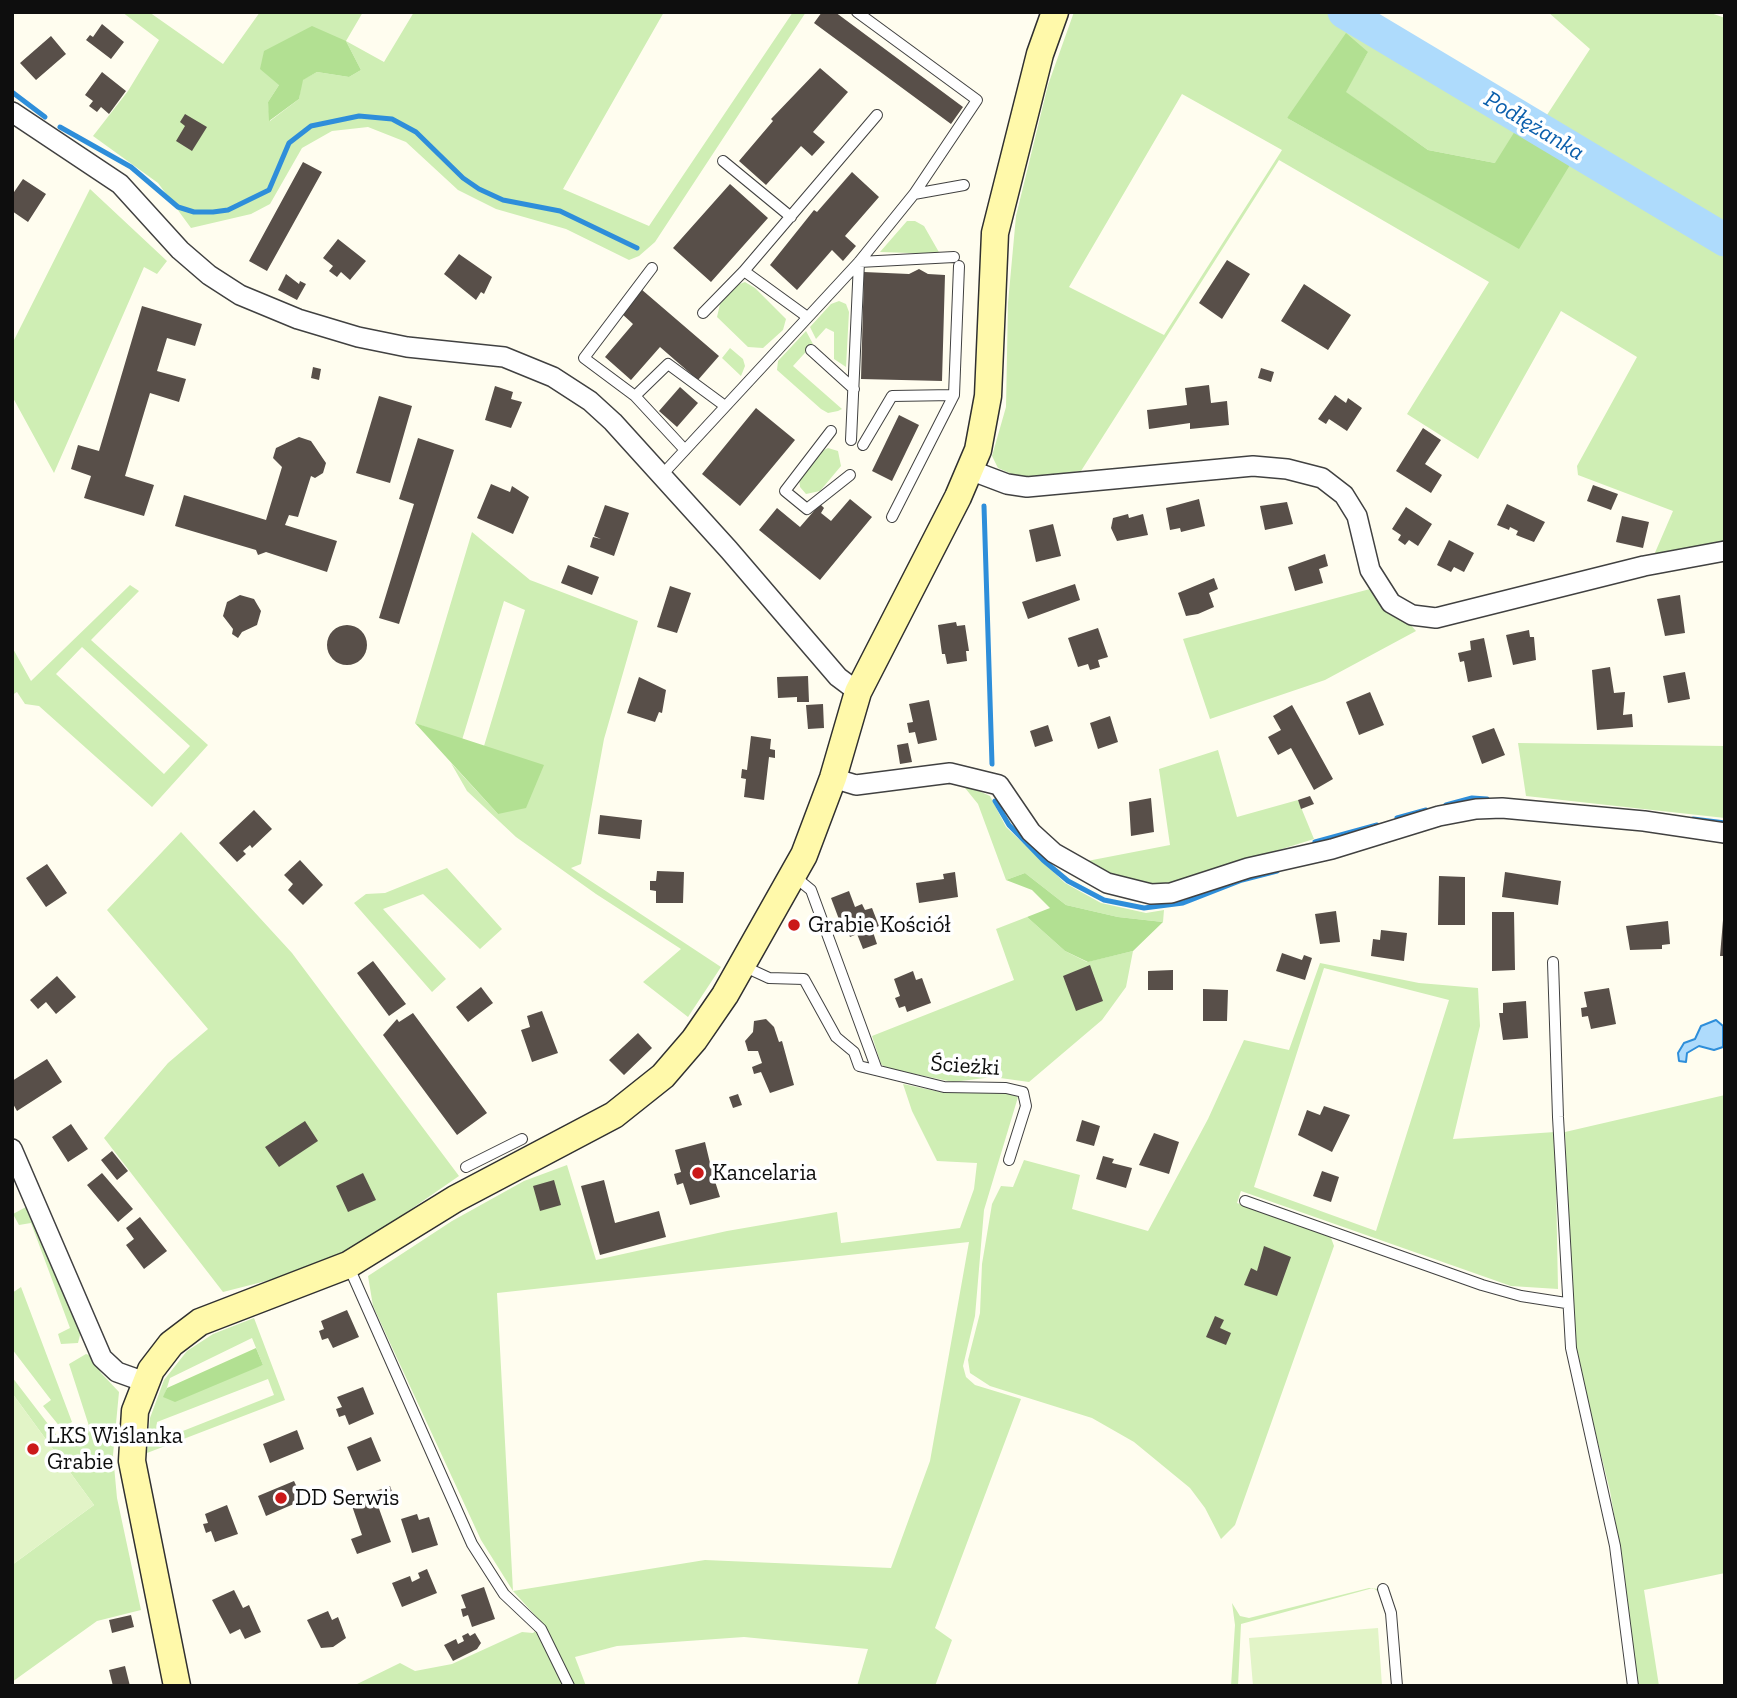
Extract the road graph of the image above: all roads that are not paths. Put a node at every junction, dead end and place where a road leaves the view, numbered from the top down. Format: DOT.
graph roads {
  1 [pos="857,12"];
  2 [pos="1055,12"];
  3 [pos="12,112"];
  4 [pos="877,116"];
  5 [pos="723,161"];
  6 [pos="964,185"];
  7 [pos="914,194"];
  8 [pos="791,217"];
  9 [pos="859,262"];
  10 [pos="652,268"];
  11 [pos="744,271"];
  12 [pos="703,313"];
  13 [pos="806,316"];
  14 [pos="811,351"];
  15 [pos="854,389"];
  16 [pos="954,395"];
  17 [pos="635,396"];
  18 [pos="725,406"];
  19 [pos="831,431"];
  20 [pos="851,440"];
  21 [pos="863,444"];
  22 [pos="685,450"];
  23 [pos="970,470"];
  24 [pos="850,475"];
  25 [pos="661,476"];
  26 [pos="892,517"];
  27 [pos="1725,551"];
  28 [pos="858,692"];
  29 [pos="833,778"];
  30 [pos="1725,833"];
  31 [pos="793,876"];
  32 [pos="1553,962"];
  33 [pos="742,966"];
  34 [pos="877,1070"];
  35 [pos="523,1139"];
  36 [pos="12,1149"];
  37 [pos="1009,1160"];
  38 [pos="466,1167"];
  39 [pos="1245,1201"];
  40 [pos="348,1265"];
  41 [pos="1566,1303"];
  42 [pos="145,1382"];
  43 [pos="1383,1589"];
  44 [pos="177,1686"];
  45 [pos="569,1686"];
  46 [pos="1397,1686"];
  47 [pos="1633,1686"];
  1 -- 7 [label="lane"];
  2 -- 23 [label="street"];
  3 -- 25 [label="street"];
  4 -- 8 [label="lane"];
  5 -- 8 [label="lane"];
  6 -- 7 [label="lane"];
  7 -- 9 [label="lane"];
  8 -- 11 [label="lane"];
  9 -- 13 [label="lane"];
  9 -- 15 [label="lane"];
  9 -- 16 [label="lane"];
  10 -- 17 [label="lane"];
  11 -- 12 [label="lane"];
  11 -- 13 [label="lane"];
  13 -- 18 [label="lane"];
  14 -- 15 [label="lane"];
  15 -- 20 [label="lane"];
  16 -- 21 [label="lane"];
  16 -- 26 [label="lane"];
  17 -- 18 [label="lane"];
  17 -- 22 [label="lane"];
  18 -- 22 [label="lane"];
  19 -- 24 [label="lane"];
  22 -- 25 [label="lane"];
  23 -- 27 [label="street"];
  23 -- 28 [label="street"];
  25 -- 28 [label="street"];
  28 -- 29 [label="street"];
  29 -- 30 [label="street"];
  29 -- 31 [label="street"];
  31 -- 33 [label="street"];
  31 -- 34 [label="lane"];
  32 -- 41 [label="lane"];
  33 -- 34 [label="lane, Ścieżki"];
  33 -- 40 [label="street"];
  34 -- 37 [label="lane, Ścieżki"];
  35 -- 38 [label="lane"];
  36 -- 42 [label="street"];
  39 -- 41 [label="lane"];
  40 -- 42 [label="street"];
  40 -- 45 [label="lane"];
  41 -- 47 [label="lane"];
  42 -- 44 [label="street"];
  43 -- 46 [label="lane"];
}
